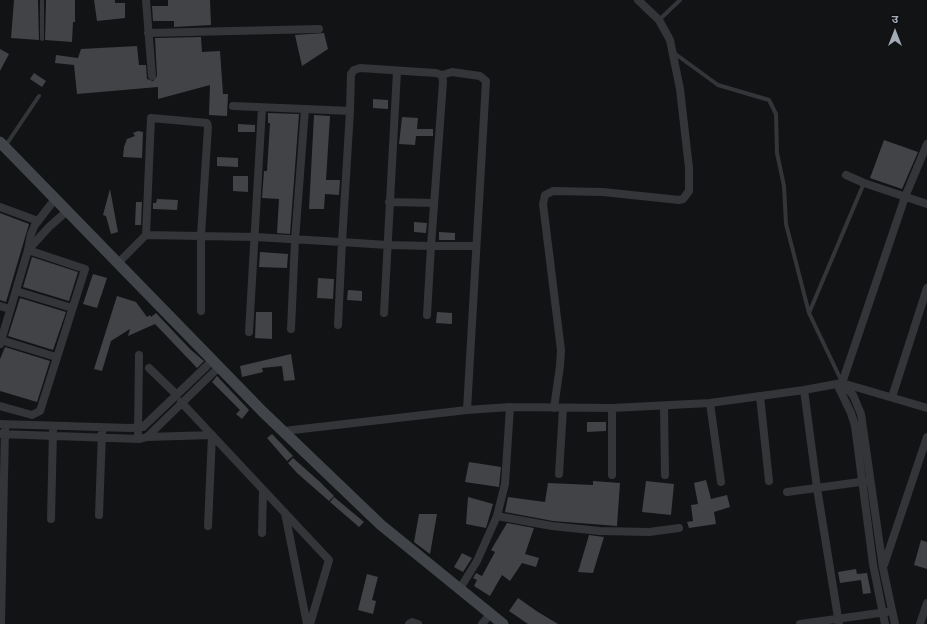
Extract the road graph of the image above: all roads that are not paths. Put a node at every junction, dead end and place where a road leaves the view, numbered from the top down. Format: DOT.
graph roads {
  1 [pos="42,0"];
  2 [pos="146,0"];
  3 [pos="638,0"];
  4 [pos="680,0"];
  5 [pos="659,20"];
  6 [pos="319,29"];
  7 [pos="148,33"];
  8 [pos="42,39"];
  9 [pos="673,53"];
  10 [pos="397,71"];
  11 [pos="442,75"];
  12 [pos="152,76"];
  13 [pos="39,96"];
  14 [pos="232,106"];
  15 [pos="262,108"];
  16 [pos="305,109"];
  17 [pos="350,111"];
  18 [pos="2,144"];
  19 [pos="927,144"];
  20 [pos="846,175"];
  21 [pos="864,183"];
  22 [pos="905,197"];
  23 [pos="56,199"];
  24 [pos="389,202"];
  25 [pos="434,203"];
  26 [pos="927,204"];
  27 [pos="0,206"];
  28 [pos="67,212"];
  29 [pos="38,221"];
  30 [pos="146,235"];
  31 [pos="201,235"];
  32 [pos="255,237"];
  33 [pos="295,240"];
  34 [pos="342,242"];
  35 [pos="387,245"];
  36 [pos="431,246"];
  37 [pos="476,246"];
  38 [pos="28,250"];
  39 [pos="118,263"];
  40 [pos="927,288"];
  41 [pos="16,292"];
  42 [pos="0,306"];
  43 [pos="72,308"];
  44 [pos="10,309"];
  45 [pos="201,311"];
  46 [pos="384,313"];
  47 [pos="809,313"];
  48 [pos="427,315"];
  49 [pos="338,325"];
  50 [pos="291,329"];
  51 [pos="249,332"];
  52 [pos="0,342"];
  53 [pos="139,355"];
  54 [pos="56,356"];
  55 [pos="216,364"];
  56 [pos="149,368"];
  57 [pos="840,383"];
  58 [pos="804,390"];
  59 [pos="760,396"];
  60 [pos="892,397"];
  61 [pos="176,402"];
  62 [pos="710,403"];
  63 [pos="0,406"];
  64 [pos="664,406"];
  65 [pos="510,407"];
  66 [pos="554,408"];
  67 [pos="563,408"];
  68 [pos="612,408"];
  69 [pos="927,408"];
  70 [pos="467,410"];
  71 [pos="2,424"];
  72 [pos="53,426"];
  73 [pos="102,428"];
  74 [pos="137,428"];
  75 [pos="284,432"];
  76 [pos="2,434"];
  77 [pos="212,435"];
  78 [pos="53,436"];
  79 [pos="927,437"];
  80 [pos="102,438"];
  81 [pos="143,438"];
  82 [pos="559,474"];
  83 [pos="612,475"];
  84 [pos="665,475"];
  85 [pos="872,480"];
  86 [pos="769,481"];
  87 [pos="862,481"];
  88 [pos="721,482"];
  89 [pos="817,488"];
  90 [pos="263,490"];
  91 [pos="787,492"];
  92 [pos="285,513"];
  93 [pos="99,515"];
  94 [pos="497,516"];
  95 [pos="51,520"];
  96 [pos="208,526"];
  97 [pos="679,528"];
  98 [pos="262,534"];
  99 [pos="1,562"];
  100 [pos="883,568"];
  101 [pos="459,590"];
  102 [pos="927,603"];
  103 [pos="892,611"];
  104 [pos="882,612"];
  105 [pos="490,614"];
  106 [pos="838,621"];
  107 [pos="500,623"];
  108 [pos="1,624"];
  109 [pos="308,624"];
  110 [pos="409,624"];
  111 [pos="418,624"];
  112 [pos="482,624"];
  113 [pos="800,624"];
  114 [pos="885,624"];
  115 [pos="895,624"];
  116 [pos="920,624"];
  1 -- 8 [label="lane"];
  2 -- 7 [label="street"];
  3 -- 5 [label="street"];
  4 -- 5 [label="lane"];
  5 -- 9 [label="street"];
  6 -- 7 [label="street"];
  7 -- 12 [label="street"];
  9 -- 47 [label="lane"];
  9 -- 66 [label="street"];
  10 -- 11 [label="street"];
  10 -- 17 [label="street"];
  10 -- 24 [label="street"];
  11 -- 25 [label="street"];
  11 -- 37 [label="street"];
  13 -- 18 [label="lane"];
  14 -- 15 [label="street"];
  15 -- 16 [label="street"];
  15 -- 32 [label="street"];
  16 -- 17 [label="street"];
  16 -- 33 [label="street"];
  17 -- 34 [label="street"];
  18 -- 23 [label="main road"];
  19 -- 22 [label="street"];
  20 -- 21 [label="street"];
  21 -- 22 [label="street"];
  21 -- 47 [label="lane"];
  22 -- 26 [label="street"];
  22 -- 57 [label="street"];
  23 -- 28 [label="main road"];
  23 -- 29 [label="street"];
  24 -- 25 [label="street"];
  24 -- 35 [label="street"];
  25 -- 36 [label="street"];
  27 -- 29 [label="street"];
  28 -- 38 [label="street"];
  28 -- 39 [label="main road"];
  29 -- 38 [label="street"];
  30 -- 31 [label="street"];
  30 -- 31 [label="street"];
  30 -- 39 [label="street"];
  31 -- 32 [label="street"];
  31 -- 45 [label="street"];
  32 -- 33 [label="street"];
  32 -- 51 [label="street"];
  33 -- 34 [label="street"];
  33 -- 50 [label="street"];
  34 -- 35 [label="street"];
  34 -- 49 [label="street"];
  35 -- 36 [label="street"];
  35 -- 46 [label="street"];
  36 -- 37 [label="street"];
  36 -- 48 [label="street"];
  37 -- 70 [label="street"];
  38 -- 41 [label="street"];
  38 -- 43 [label="street"];
  39 -- 55 [label="main road"];
  40 -- 60 [label="street"];
  41 -- 43 [label="street"];
  41 -- 44 [label="street"];
  42 -- 44 [label="street"];
  43 -- 54 [label="street"];
  44 -- 52 [label="street"];
  47 -- 57 [label="lane"];
  52 -- 54 [label="street"];
  53 -- 74 [label="street"];
  54 -- 63 [label="street"];
  55 -- 61 [label="street"];
  55 -- 75 [label="main road"];
  56 -- 61 [label="street"];
  57 -- 58 [label="street"];
  57 -- 60 [label="street"];
  57 -- 85 [label="street"];
  57 -- 87 [label="street"];
  58 -- 59 [label="street"];
  58 -- 89 [label="street"];
  59 -- 62 [label="street"];
  59 -- 86 [label="street"];
  60 -- 69 [label="street"];
  61 -- 74 [label="street"];
  61 -- 77 [label="street"];
  61 -- 81 [label="street"];
  62 -- 64 [label="street"];
  62 -- 88 [label="street"];
  64 -- 68 [label="street"];
  64 -- 84 [label="street"];
  65 -- 66 [label="street"];
  65 -- 70 [label="street"];
  65 -- 94 [label="street"];
  66 -- 67 [label="street"];
  67 -- 68 [label="street"];
  67 -- 82 [label="street"];
  68 -- 83 [label="street"];
  70 -- 75 [label="street"];
  71 -- 72 [label="street"];
  71 -- 76 [label="street"];
  72 -- 73 [label="street"];
  72 -- 78 [label="street"];
  73 -- 74 [label="street"];
  73 -- 80 [label="street"];
  74 -- 81 [label="street"];
  75 -- 101 [label="main road"];
  76 -- 78 [label="street"];
  76 -- 99 [label="street"];
  77 -- 81 [label="street"];
  77 -- 90 [label="street"];
  77 -- 96 [label="street"];
  78 -- 80 [label="street"];
  78 -- 95 [label="street"];
  79 -- 100 [label="street"];
  80 -- 81 [label="street"];
  80 -- 93 [label="street"];
  85 -- 87 [label="street"];
  85 -- 100 [label="street"];
  87 -- 89 [label="street"];
  87 -- 104 [label="street"];
  89 -- 91 [label="street"];
  89 -- 106 [label="street"];
  90 -- 92 [label="street"];
  90 -- 98 [label="street"];
  92 -- 109 [label="street"];
  92 -- 109 [label="street"];
  94 -- 97 [label="street"];
  94 -- 101 [label="street"];
  99 -- 108 [label="street"];
  100 -- 103 [label="street"];
  101 -- 105 [label="main road"];
  102 -- 116 [label="street"];
  103 -- 104 [label="street"];
  103 -- 115 [label="street"];
  104 -- 106 [label="street"];
  104 -- 114 [label="street"];
  105 -- 107 [label="main road"];
  105 -- 112 [label="street"];
  106 -- 113 [label="street"];
  110 -- 111 [label="street"];
}
